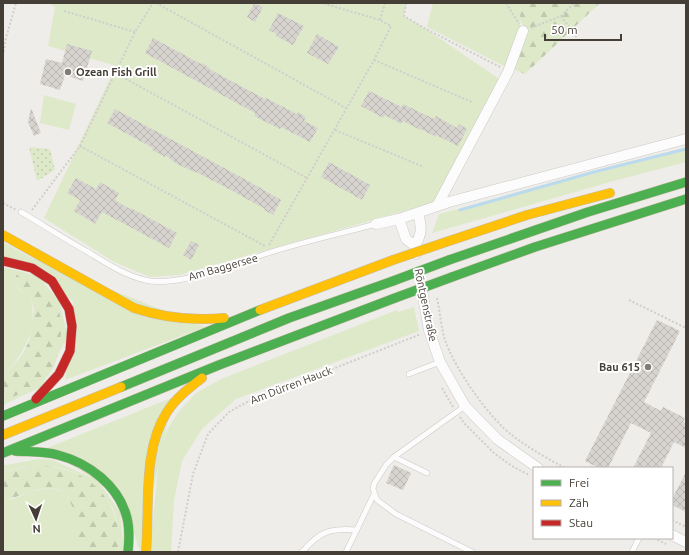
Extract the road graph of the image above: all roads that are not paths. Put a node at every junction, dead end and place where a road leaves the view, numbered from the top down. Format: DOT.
graph roads {
  1 [pos="523,31"];
  2 [pos="686,139"];
  3 [pos="684,182"];
  4 [pos="686,199"];
  5 [pos="437,206"];
  6 [pos="21,212"];
  7 [pos="418,214"];
  8 [pos="399,219"];
  9 [pos="376,224"];
  10 [pos="3,235"];
  11 [pos="414,245"];
  12 [pos="3,261"];
  13 [pos="248,316"];
  14 [pos="440,362"];
  15 [pos="219,365"];
  16 [pos="409,374"];
  17 [pos="28,406"];
  18 [pos="465,406"];
  19 [pos="3,416"];
  20 [pos="3,435"];
  21 [pos="5,452"];
  22 [pos="394,457"];
  23 [pos="537,467"];
  24 [pos="427,473"];
  25 [pos="374,494"];
  26 [pos="357,530"];
  27 [pos="673,535"];
  28 [pos="638,539"];
  29 [pos="686,542"];
  30 [pos="128,552"];
  31 [pos="146,552"];
  32 [pos="302,552"];
  33 [pos="346,552"];
  34 [pos="472,552"];
  35 [pos="632,552"];
  1 -- 5 [label="street"];
  2 -- 5 [label="street, Am Baggersee"];
  3 -- 13 [label="highway, bridge"];
  3 -- 20 [label="highway, bridge"];
  4 -- 15 [label="highway, bridge"];
  5 -- 7 [label="street, Am Baggersee"];
  6 -- 9 [label="lane, Am Baggersee"];
  7 -- 8 [label="street, Am Baggersee"];
  7 -- 11 [label="street"];
  8 -- 9 [label="street, Am Baggersee"];
  8 -- 11 [label="street, Röntgenstraße"];
  10 -- 13 [label="highway"];
  11 -- 14 [label="street, Röntgenstraße"];
  12 -- 17 [label="highway"];
  13 -- 17 [label="highway"];
  14 -- 16 [label="lane"];
  14 -- 18 [label="street, Röntgenstraße"];
  15 -- 21 [label="highway"];
  15 -- 31 [label="highway"];
  17 -- 19 [label="highway"];
  18 -- 22 [label="lane"];
  18 -- 23 [label="street, Röntgenstraße"];
  21 -- 30 [label="highway"];
  22 -- 24 [label="lane"];
  22 -- 25 [label="lane"];
  25 -- 26 [label="lane"];
  25 -- 34 [label="lane"];
  26 -- 32 [label="lane"];
  26 -- 33 [label="lane"];
  27 -- 29 [label="street"];
  28 -- 35 [label="lane"];
}
